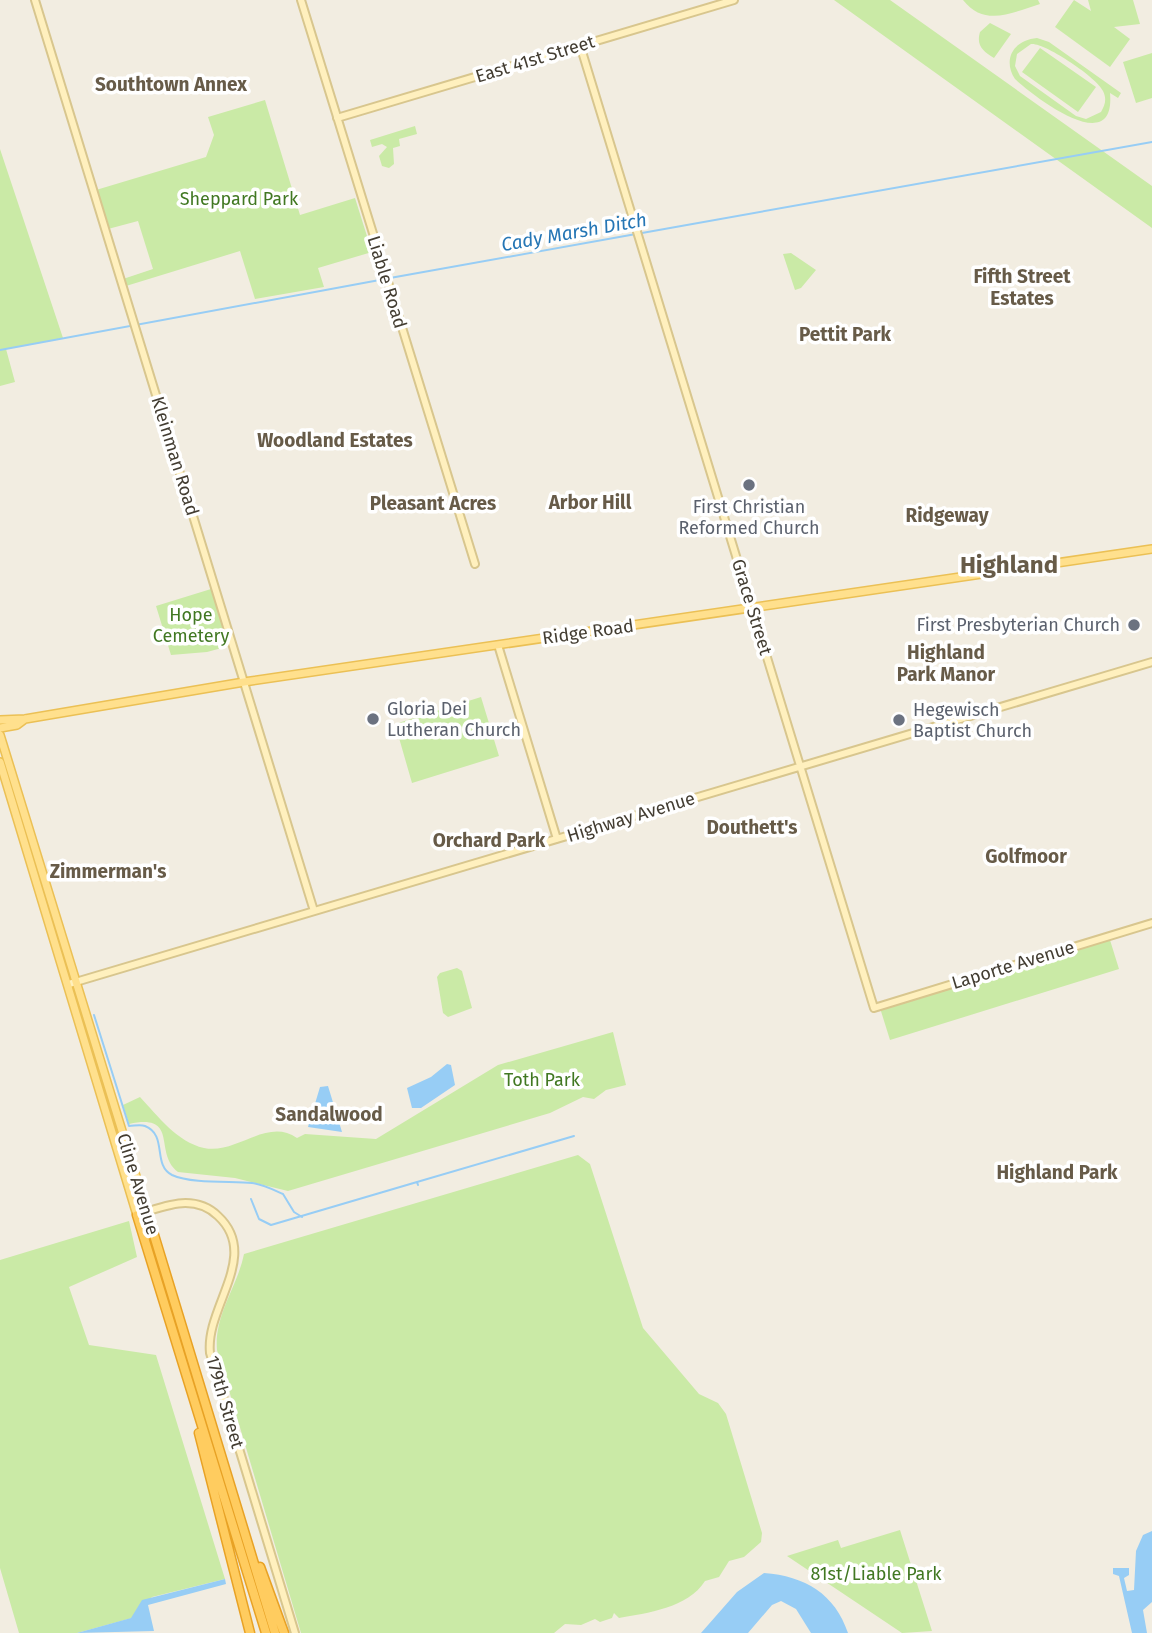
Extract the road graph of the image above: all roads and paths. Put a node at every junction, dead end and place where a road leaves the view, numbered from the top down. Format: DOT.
graph roads {
  1 [pos="35,0"];
  2 [pos="301,0"];
  3 [pos="734,0"];
  4 [pos="580,45"];
  5 [pos="337,118"];
  6 [pos="1152,550"];
  7 [pos="475,564"];
  8 [pos="752,608"];
  9 [pos="498,645"];
  10 [pos="1152,662"];
  11 [pos="244,682"];
  12 [pos="25,719"];
  13 [pos="0,720"];
  14 [pos="0,728"];
  15 [pos="0,735"];
  16 [pos="0,762"];
  17 [pos="801,767"];
  18 [pos="557,839"];
  19 [pos="314,911"];
  20 [pos="1152,923"];
  21 [pos="72,983"];
  22 [pos="874,1007"];
  23 [pos="146,1212"];
  24 [pos="137,1215"];
  25 [pos="196,1409"];
  26 [pos="241,1519"];
  27 [pos="250,1633"];
  28 [pos="266,1633"];
  29 [pos="275,1633"];
  30 [pos="284,1633"];
  31 [pos="295,1633"];
  1 -- 11 [label="street, Kleinman Road"];
  2 -- 5 [label="street, Liable Road"];
  3 -- 4 [label="street, East 41st Street"];
  4 -- 5 [label="street, East 41st Street"];
  4 -- 8 [label="street, Grace Street"];
  5 -- 7 [label="street, Liable Road"];
  6 -- 8 [label="main road, Ridge Road"];
  8 -- 9 [label="main road, Ridge Road"];
  8 -- 17 [label="street, Grace Street"];
  9 -- 11 [label="main road, Ridge Road"];
  9 -- 18 [label="street"];
  10 -- 17 [label="street, Highway Avenue"];
  11 -- 12 [label="main road, Ridge Road"];
  11 -- 19 [label="street, Kleinman Road"];
  12 -- 13 [label="main road, Ridge Road"];
  12 -- 14 [label="main road, Ridge Road"];
  15 -- 21 [label="main road, Cline Avenue"];
  16 -- 21 [label="main road, Cline Avenue"];
  17 -- 18 [label="street, Highway Avenue"];
  17 -- 22 [label="street, Grace Street"];
  18 -- 19 [label="street, Highway Avenue"];
  19 -- 21 [label="street, Highway Avenue"];
  20 -- 22 [label="street, Laporte Avenue"];
  21 -- 23 [label="main road, Cline Avenue"];
  21 -- 24 [label="main road, Cline Avenue"];
  23 -- 24 [label="street, 179th Street"];
  23 -- 26 [label="highway, Cline Avenue"];
  23 -- 31 [label="street, 179th Street"];
  24 -- 25 [label="highway, Cline Avenue"];
  25 -- 27 [label="highway"];
  25 -- 28 [label="highway, Cline Avenue"];
  26 -- 29 [label="highway, Cline Avenue"];
  26 -- 30 [label="highway"];
}
